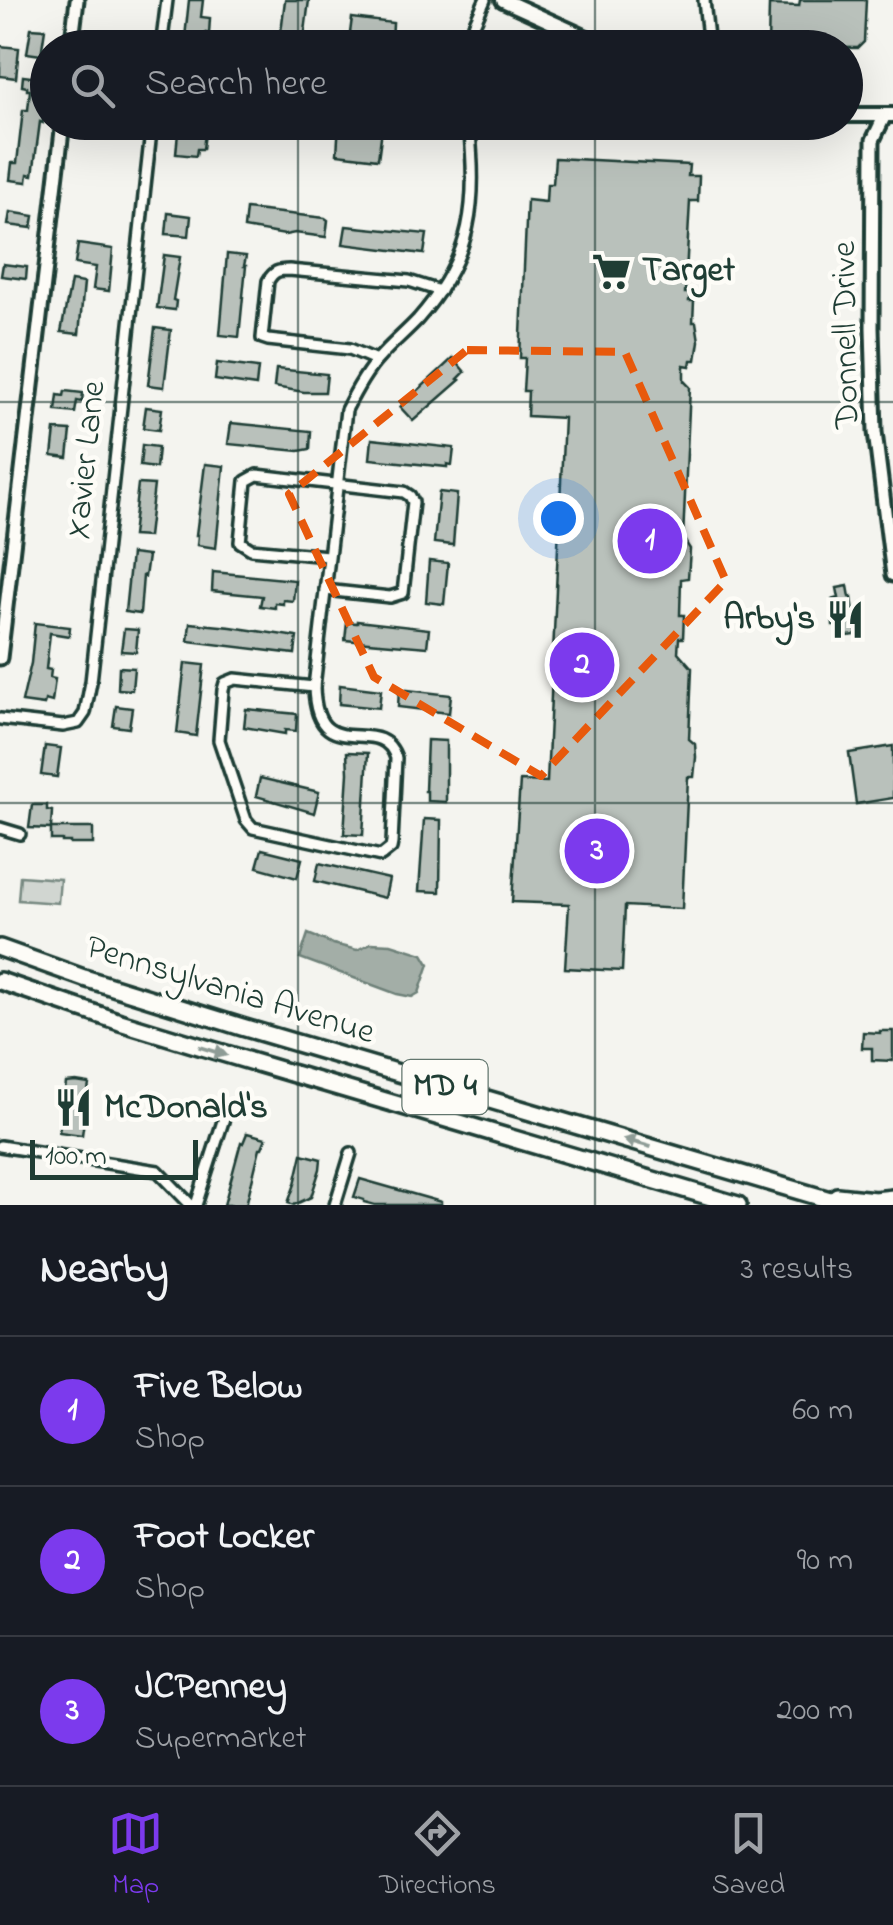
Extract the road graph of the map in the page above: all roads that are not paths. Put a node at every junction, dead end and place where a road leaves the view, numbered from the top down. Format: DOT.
graph roads {
  1 [pos="76,0"];
  2 [pos="167,0"];
  3 [pos="485,0"];
  4 [pos="504,0"];
  5 [pos="704,0"];
  6 [pos="74,30"];
  7 [pos="163,30"];
  8 [pos="472,30"];
  9 [pos="570,30"];
  10 [pos="707,30"];
  11 [pos="863,115"];
  12 [pos="889,115"];
  13 [pos="893,133"];
  14 [pos="61,140"];
  15 [pos="150,140"];
  16 [pos="470,140"];
  17 [pos="440,291"];
  18 [pos="376,360"];
  19 [pos="337,485"];
  20 [pos="328,556"];
  21 [pos="893,575"];
  22 [pos="324,590"];
  23 [pos="0,658"];
  24 [pos="314,687"];
  25 [pos="0,718"];
  26 [pos="0,828"];
  27 [pos="20,834"];
  28 [pos="0,948"];
  29 [pos="0,981"];
  30 [pos="0,991"];
  31 [pos="61,1002"];
  32 [pos="225,1115"];
  33 [pos="0,1146"];
  34 [pos="351,1154"];
  35 [pos="806,1193"];
  36 [pos="893,1198"];
  37 [pos="193,1205"];
  38 [pos="335,1205"];
  39 [pos="738,1205"];
  40 [pos="847,1205"];
  1 -- 6 [label="street"];
  2 -- 7 [label="street"];
  3 -- 8 [label="street"];
  4 -- 9 [label="main road"];
  5 -- 10 [label="street"];
  11 -- 12 [label="main road"];
  12 -- 13 [label="street"];
  12 -- 21 [label="street, Donnell Drive"];
  14 -- 23 [label="street"];
  15 -- 25 [label="street, Xavier Lane"];
  16 -- 17 [label="street"];
  17 -- 18 [label="street"];
  17 -- 18 [label="street"];
  18 -- 19 [label="street"];
  19 -- 20 [label="street"];
  19 -- 20 [label="street"];
  19 -- 22 [label="street"];
  20 -- 22 [label="street"];
  22 -- 24 [label="street"];
  24 -- 24 [label="street"];
  26 -- 27 [label="street"];
  35 -- 28 [label="highway, Pennsylvania Avenue / MD 4, one-way"];
  29 -- 31 [label="highway, Pennsylvania Avenue / MD 4"];
  30 -- 31 [label="highway"];
  31 -- 39 [label="highway, Pennsylvania Avenue / MD 4, one-way"];
  32 -- 37 [label="street"];
  33 -- 37 [label="street"];
  34 -- 38 [label="street"];
  35 -- 36 [label="highway"];
  35 -- 40 [label="highway, Pennsylvania Avenue / MD 4"];
}
